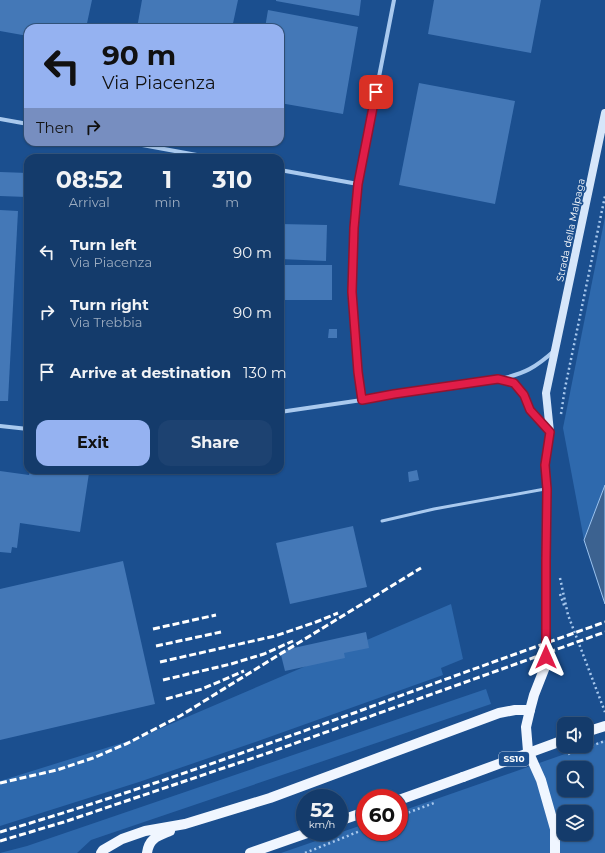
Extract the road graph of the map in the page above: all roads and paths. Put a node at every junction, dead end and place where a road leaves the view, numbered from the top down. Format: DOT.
graph roads {
  1 [pos="394,0"];
  2 [pos="605,113"];
  3 [pos="0,119"];
  4 [pos="24,123"];
  5 [pos="148,146"];
  6 [pos="191,154"];
  7 [pos="284,171"];
  8 [pos="358,184"];
  9 [pos="605,196"];
  10 [pos="555,350"];
  11 [pos="498,379"];
  12 [pos="362,400"];
  13 [pos="284,411"];
  14 [pos="561,418"];
  15 [pos="0,426"];
  16 [pos="24,429"];
  17 [pos="550,432"];
  18 [pos="547,489"];
  19 [pos="382,520"];
  20 [pos="546,560"];
  21 [pos="560,577"];
  22 [pos="530,710"];
  23 [pos="605,712"];
  24 [pos="605,726"];
  25 [pos="593,730"];
  26 [pos="557,743"];
  27 [pos="408,797"];
  28 [pos="185,824"];
  29 [pos="356,832"];
  30 [pos="296,837"];
  31 [pos="282,842"];
  32 [pos="101,853"];
  33 [pos="147,853"];
  34 [pos="250,853"];
  35 [pos="269,853"];
  36 [pos="305,853"];
  37 [pos="555,853"];
  1 -- 8 [label="street"];
  2 -- 10 [label="street, Strada della Malpaga"];
  3 -- 4 [label="street"];
  5 -- 6 [label="street"];
  7 -- 8 [label="street"];
  8 -- 12 [label="street"];
  9 -- 14 [label="path"];
  10 -- 11 [label="street"];
  10 -- 17 [label="street, Strada della Malpaga"];
  11 -- 12 [label="street"];
  11 -- 17 [label="street"];
  12 -- 13 [label="street"];
  15 -- 16 [label="street"];
  17 -- 18 [label="street, Strada della Malpaga"];
  18 -- 19 [label="lane"];
  18 -- 20 [label="street, Strada della Malpaga"];
  20 -- 22 [label="main road"];
  21 -- 23 [label="path"];
  22 -- 28 [label="main road"];
  22 -- 37 [label="main road"];
  24 -- 25 [label="main road"];
  26 -- 27 [label="main road, SS10, bridge"];
  28 -- 32 [label="main road"];
  28 -- 33 [label="main road"];
  29 -- 36 [label="path"];
  30 -- 31 [label="main road"];
  31 -- 34 [label="main road"];
  31 -- 35 [label="main road"];
}
